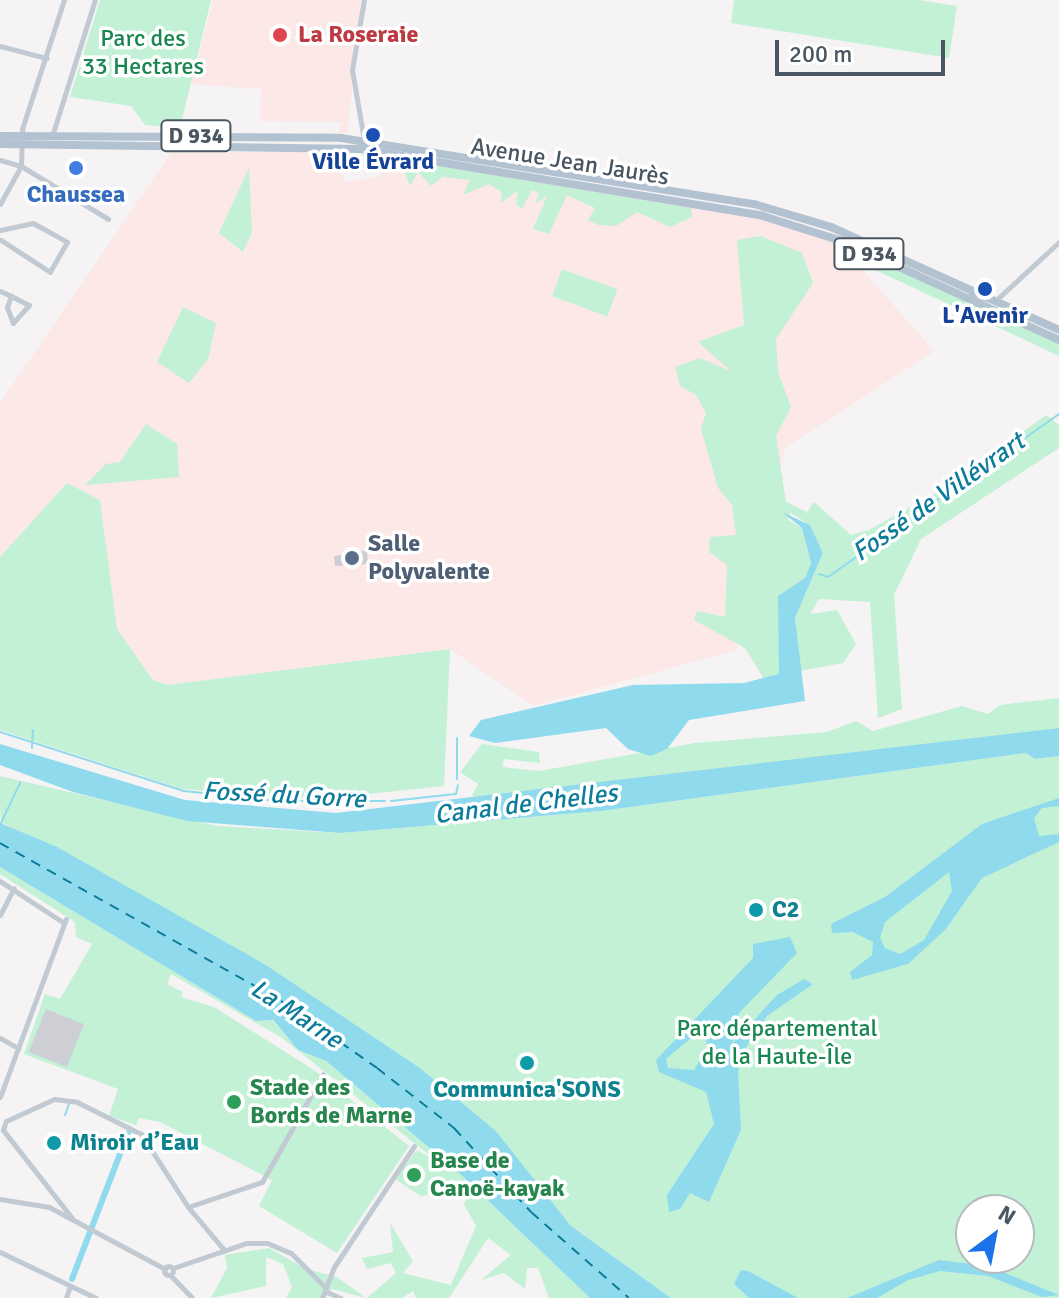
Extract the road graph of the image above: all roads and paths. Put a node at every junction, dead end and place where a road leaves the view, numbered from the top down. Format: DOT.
graph roads {
  1 [pos="64,0"];
  2 [pos="95,0"];
  3 [pos="364,0"];
  4 [pos="0,46"];
  5 [pos="46,58"];
  6 [pos="1,138"];
  7 [pos="22,140"];
  8 [pos="51,140"];
  9 [pos="364,140"];
  10 [pos="0,160"];
  11 [pos="21,166"];
  12 [pos="0,204"];
  13 [pos="108,219"];
  14 [pos="0,230"];
  15 [pos="1,240"];
  16 [pos="1059,242"];
  17 [pos="924,279"];
  18 [pos="0,291"];
  19 [pos="11,296"];
  20 [pos="995,301"];
  21 [pos="1059,330"];
  22 [pos="1059,340"];
  23 [pos="0,881"];
  24 [pos="14,888"];
  25 [pos="0,915"];
  26 [pos="0,1038"];
  27 [pos="18,1048"];
  28 [pos="323,1074"];
  29 [pos="0,1097"];
  30 [pos="414,1146"];
  31 [pos="0,1199"];
  32 [pos="55,1199"];
  33 [pos="49,1207"];
  34 [pos="188,1207"];
  35 [pos="72,1218"];
  36 [pos="225,1251"];
  37 [pos="0,1252"];
  38 [pos="169,1268"];
  39 [pos="70,1286"];
  40 [pos="325,1289"];
  41 [pos="66,1298"];
  42 [pos="96,1298"];
  43 [pos="192,1298"];
  44 [pos="322,1298"];
  45 [pos="341,1298"];
  1 -- 5 [label="street"];
  2 -- 8 [label="street"];
  3 -- 9 [label="street"];
  4 -- 5 [label="street"];
  5 -- 7 [label="street"];
  6 -- 7 [label="main road, D 934"];
  7 -- 8 [label="main road, D 934"];
  7 -- 11 [label="street"];
  8 -- 9 [label="main road, Avenue Jean Jaurès / D 934"];
  8 -- 17 [label="main road, Avenue Jean Jaurès / D 934"];
  9 -- 20 [label="main road, Avenue Jean Jaurès / D 934"];
  10 -- 11 [label="street"];
  11 -- 12 [label="street"];
  11 -- 13 [label="street"];
  14 -- 15 [label="street"];
  16 -- 20 [label="street"];
  17 -- 20 [label="street"];
  17 -- 22 [label="main road, Avenue Jean Jaurès / D 934"];
  18 -- 19 [label="street"];
  19 -- 19 [label="street"];
  20 -- 21 [label="main road, Avenue Jean Jaurès / D 934"];
  23 -- 24 [label="street"];
  24 -- 25 [label="street"];
  24 -- 27 [label="street"];
  26 -- 27 [label="street"];
  27 -- 29 [label="street"];
  28 -- 34 [label="street"];
  30 -- 40 [label="street"];
  31 -- 33 [label="street"];
  32 -- 33 [label="street"];
  32 -- 34 [label="street"];
  32 -- 35 [label="street"];
  33 -- 35 [label="street"];
  34 -- 36 [label="street"];
  35 -- 38 [label="street"];
  36 -- 38 [label="street"];
  36 -- 40 [label="street"];
  37 -- 39 [label="street"];
  38 -- 43 [label="street"];
  39 -- 41 [label="street"];
  39 -- 42 [label="street"];
  40 -- 44 [label="street"];
  40 -- 45 [label="street"];
}
